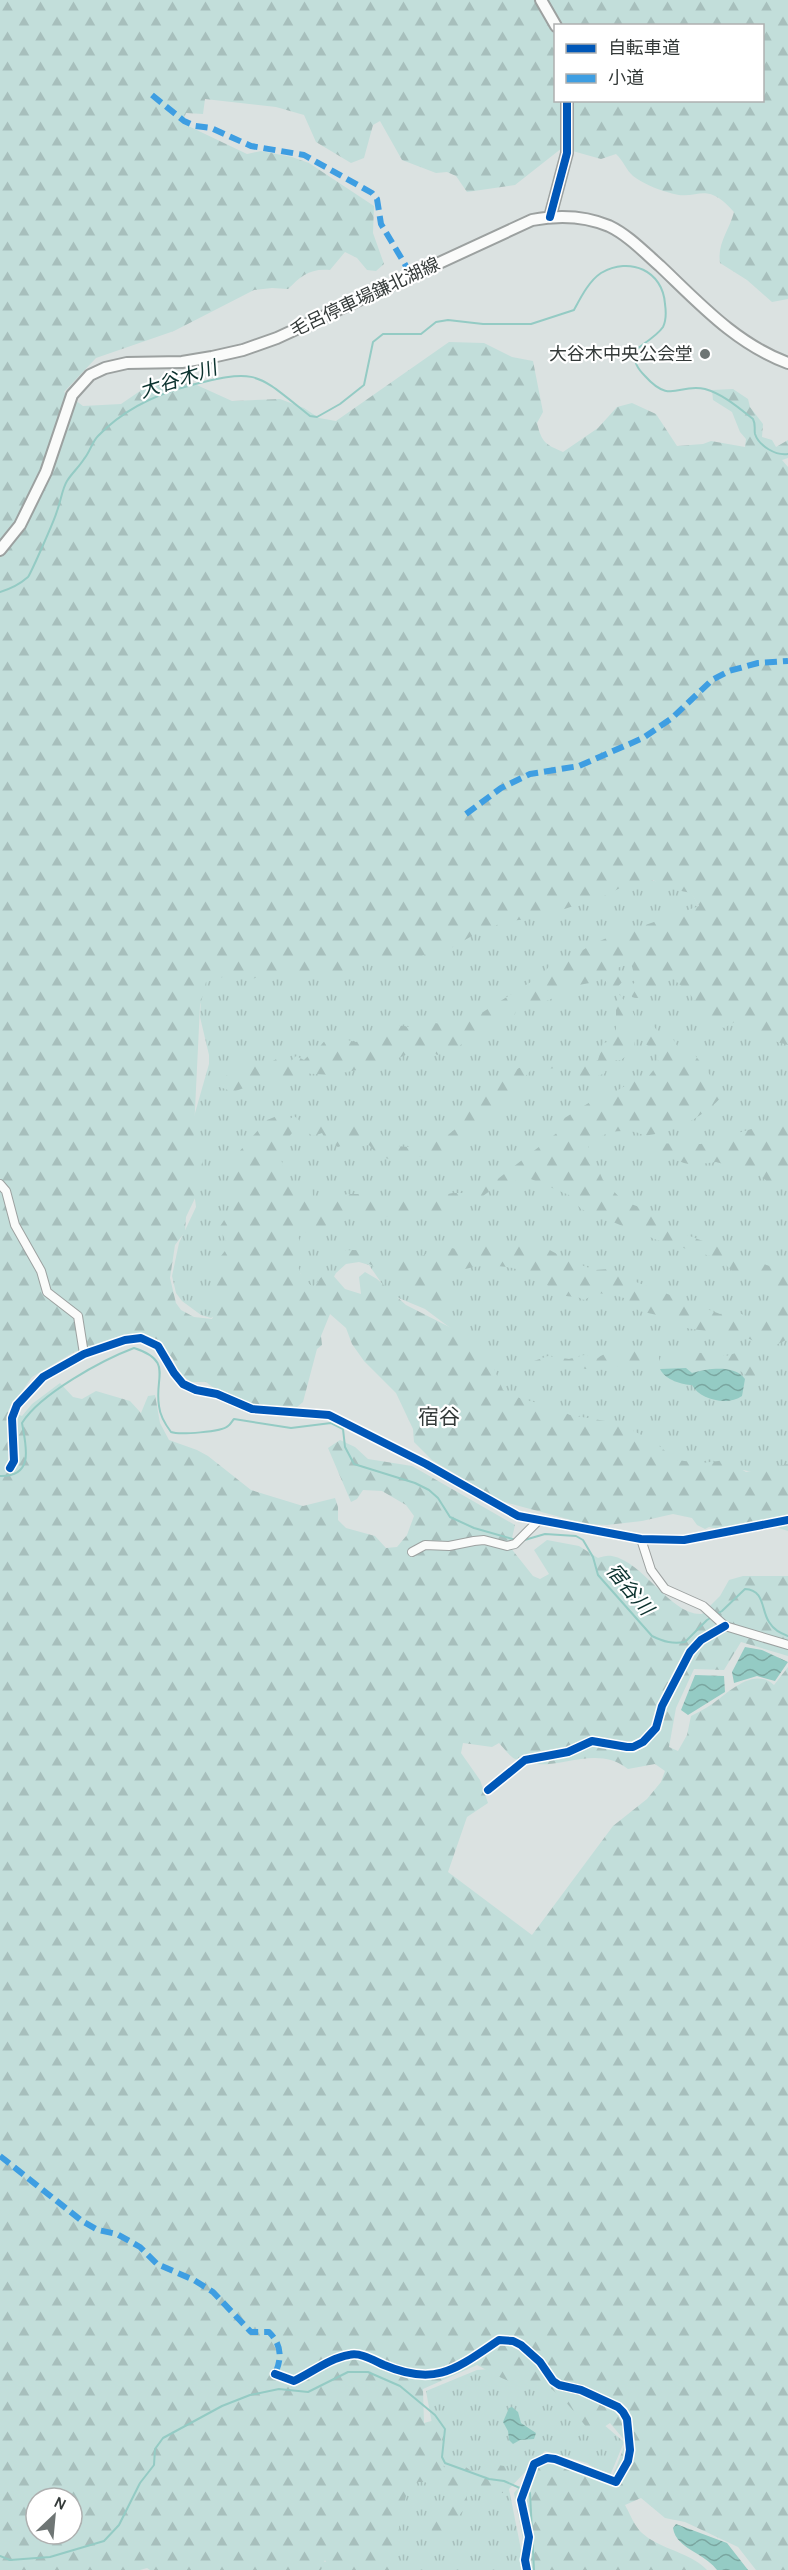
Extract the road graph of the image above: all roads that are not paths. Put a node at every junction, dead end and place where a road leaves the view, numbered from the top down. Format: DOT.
graph roads {
  1 [pos="541,0"];
  2 [pos="554,24"];
  3 [pos="567,102"];
  4 [pos="550,217"];
  5 [pos="788,363"];
  6 [pos="0,550"];
  7 [pos="0,1184"];
  8 [pos="84,1354"];
  9 [pos="10,1468"];
  10 [pos="539,1520"];
  11 [pos="788,1520"];
  12 [pos="641,1539"];
  13 [pos="412,1552"];
  14 [pos="725,1626"];
  15 [pos="788,1645"];
  16 [pos="488,1790"];
  17 [pos="275,2374"];
  18 [pos="527,2570"];
  1 -- 2 [label="main road"];
  3 -- 4 [label="main road"];
  4 -- 5 [label="main road, 毛呂停車場鎌北湖線"];
  4 -- 6 [label="main road, 毛呂停車場鎌北湖線"];
  7 -- 8 [label="street"];
  8 -- 9 [label="street"];
  8 -- 10 [label="street"];
  10 -- 12 [label="street"];
  10 -- 13 [label="street"];
  11 -- 12 [label="street"];
  12 -- 14 [label="street"];
  14 -- 15 [label="street"];
  14 -- 16 [label="street"];
  17 -- 18 [label="street"];
}
